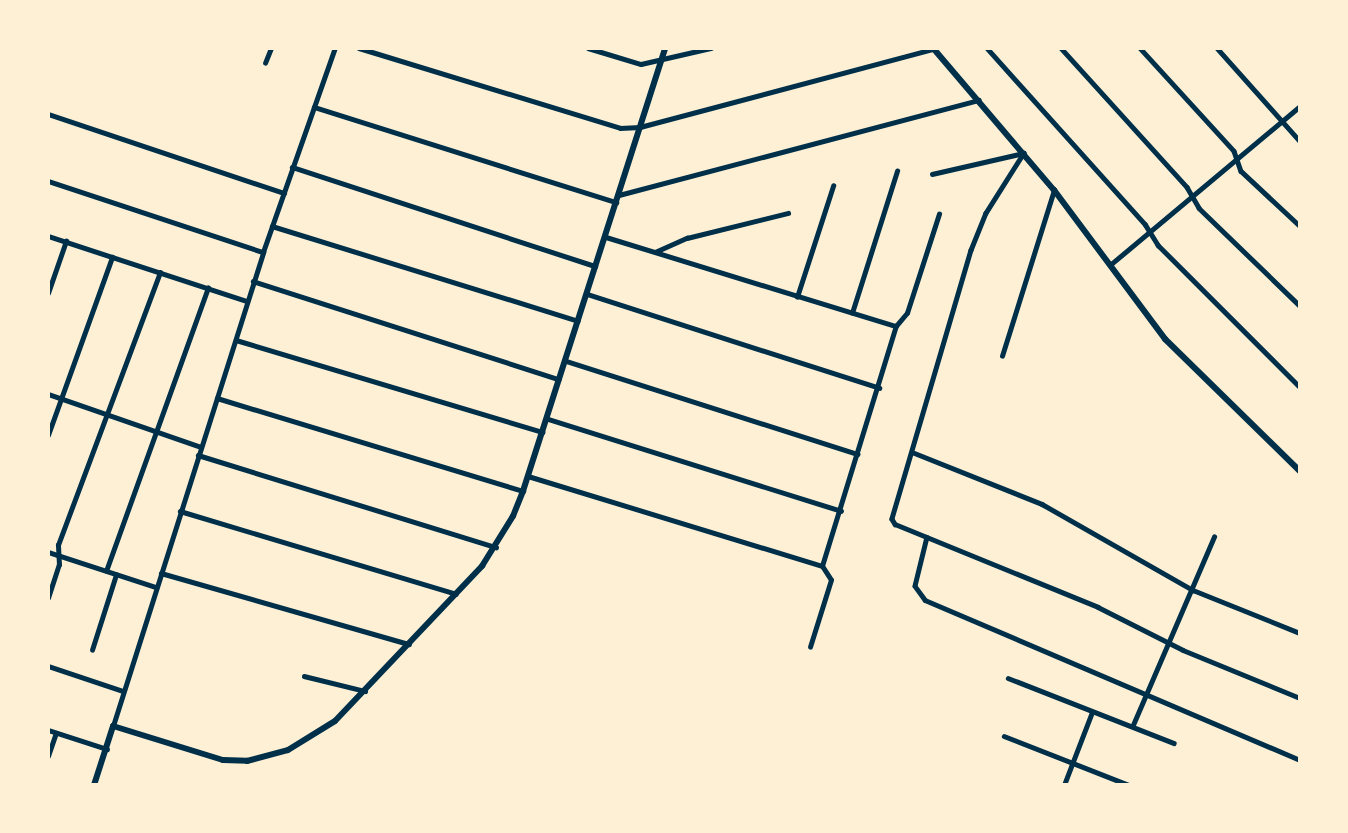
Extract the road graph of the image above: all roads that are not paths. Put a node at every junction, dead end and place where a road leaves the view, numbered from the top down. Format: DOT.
graph roads {
  1 [pos="271,48"];
  2 [pos="335,48"];
  3 [pos="359,48"];
  4 [pos="588,48"];
  5 [pos="665,48"];
  6 [pos="711,48"];
  7 [pos="933,48"];
  8 [pos="987,48"];
  9 [pos="1061,48"];
  10 [pos="1140,48"];
  11 [pos="1217,48"];
  12 [pos="661,62"];
  13 [pos="265,63"];
  14 [pos="979,100"];
  15 [pos="1300,106"];
  16 [pos="314,107"];
  17 [pos="48,114"];
  18 [pos="1282,123"];
  19 [pos="640,127"];
  20 [pos="1300,141"];
  21 [pos="1024,153"];
  22 [pos="1237,161"];
  23 [pos="292,167"];
  24 [pos="897,171"];
  25 [pos="932,174"];
  26 [pos="48,181"];
  27 [pos="833,186"];
  28 [pos="1054,190"];
  29 [pos="284,193"];
  30 [pos="617,198"];
  31 [pos="1192,198"];
  32 [pos="788,213"];
  33 [pos="939,214"];
  34 [pos="272,226"];
  35 [pos="1300,226"];
  36 [pos="1152,233"];
  37 [pos="48,236"];
  38 [pos="606,237"];
  39 [pos="66,241"];
  40 [pos="263,252"];
  41 [pos="655,252"];
  42 [pos="112,256"];
  43 [pos="1110,265"];
  44 [pos="595,266"];
  45 [pos="160,273"];
  46 [pos="254,281"];
  47 [pos="208,288"];
  48 [pos="48,293"];
  49 [pos="587,294"];
  50 [pos="797,297"];
  51 [pos="247,301"];
  52 [pos="1300,306"];
  53 [pos="852,313"];
  54 [pos="578,321"];
  55 [pos="896,327"];
  56 [pos="236,340"];
  57 [pos="1002,356"];
  58 [pos="566,361"];
  59 [pos="560,379"];
  60 [pos="1300,387"];
  61 [pos="879,388"];
  62 [pos="48,394"];
  63 [pos="217,398"];
  64 [pos="61,399"];
  65 [pos="110,415"];
  66 [pos="548,419"];
  67 [pos="155,431"];
  68 [pos="542,432"];
  69 [pos="48,435"];
  70 [pos="201,447"];
  71 [pos="912,452"];
  72 [pos="858,454"];
  73 [pos="198,455"];
  74 [pos="1300,471"];
  75 [pos="528,476"];
  76 [pos="523,491"];
  77 [pos="180,511"];
  78 [pos="841,511"];
  79 [pos="927,537"];
  80 [pos="1214,537"];
  81 [pos="496,547"];
  82 [pos="48,552"];
  83 [pos="59,555"];
  84 [pos="822,566"];
  85 [pos="106,571"];
  86 [pos="161,573"];
  87 [pos="116,575"];
  88 [pos="156,587"];
  89 [pos="1192,590"];
  90 [pos="456,594"];
  91 [pos="48,598"];
  92 [pos="1300,633"];
  93 [pos="1171,643"];
  94 [pos="409,644"];
  95 [pos="810,647"];
  96 [pos="92,650"];
  97 [pos="48,666"];
  98 [pos="304,676"];
  99 [pos="1008,678"];
  100 [pos="123,691"];
  101 [pos="365,691"];
  102 [pos="1147,695"];
  103 [pos="1300,698"];
  104 [pos="1092,712"];
  105 [pos="1132,725"];
  106 [pos="113,726"];
  107 [pos="48,730"];
  108 [pos="56,733"];
  109 [pos="1004,736"];
  110 [pos="1174,743"];
  111 [pos="106,748"];
  112 [pos="48,756"];
  113 [pos="1300,760"];
  114 [pos="1073,762"];
  115 [pos="94,785"];
  116 [pos="1064,785"];
  117 [pos="1129,785"];
  1 -- 13 [label="street"];
  2 -- 16 [label="street"];
  3 -- 19 [label="street"];
  4 -- 12 [label="street"];
  5 -- 12 [label="street"];
  6 -- 12 [label="street"];
  7 -- 14 [label="street"];
  7 -- 19 [label="street"];
  8 -- 36 [label="street"];
  9 -- 31 [label="street"];
  10 -- 22 [label="street"];
  11 -- 18 [label="street"];
  12 -- 19 [label="street"];
  14 -- 21 [label="street"];
  14 -- 30 [label="street"];
  15 -- 18 [label="street"];
  16 -- 23 [label="street"];
  16 -- 30 [label="street"];
  17 -- 29 [label="street"];
  18 -- 20 [label="street"];
  18 -- 22 [label="street"];
  19 -- 30 [label="street"];
  21 -- 25 [label="street"];
  21 -- 28 [label="street"];
  21 -- 71 [label="street"];
  22 -- 31 [label="street"];
  22 -- 35 [label="street"];
  23 -- 29 [label="street"];
  23 -- 44 [label="street"];
  24 -- 53 [label="street"];
  26 -- 40 [label="street"];
  27 -- 50 [label="street"];
  28 -- 43 [label="street"];
  28 -- 57 [label="street"];
  29 -- 34 [label="street"];
  30 -- 38 [label="street"];
  31 -- 36 [label="street"];
  31 -- 52 [label="street"];
  32 -- 41 [label="street"];
  33 -- 55 [label="street"];
  34 -- 40 [label="street"];
  34 -- 54 [label="street"];
  36 -- 43 [label="street"];
  36 -- 60 [label="street"];
  37 -- 39 [label="street"];
  38 -- 41 [label="street"];
  38 -- 44 [label="street"];
  39 -- 42 [label="street"];
  39 -- 48 [label="street"];
  40 -- 46 [label="street"];
  41 -- 50 [label="street"];
  42 -- 45 [label="street"];
  42 -- 64 [label="street"];
  43 -- 74 [label="street"];
  44 -- 49 [label="street"];
  45 -- 47 [label="street"];
  45 -- 65 [label="street"];
  46 -- 51 [label="street"];
  46 -- 59 [label="street"];
  47 -- 51 [label="street"];
  47 -- 67 [label="street"];
  49 -- 54 [label="street"];
  49 -- 61 [label="street"];
  50 -- 53 [label="street"];
  51 -- 56 [label="street"];
  53 -- 55 [label="street"];
  54 -- 58 [label="street"];
  55 -- 61 [label="street"];
  56 -- 63 [label="street"];
  56 -- 68 [label="street"];
  58 -- 59 [label="street"];
  58 -- 72 [label="street"];
  59 -- 66 [label="street"];
  61 -- 72 [label="street"];
  62 -- 64 [label="street"];
  63 -- 70 [label="street"];
  63 -- 76 [label="street"];
  64 -- 65 [label="street"];
  64 -- 69 [label="street"];
  65 -- 67 [label="street"];
  65 -- 83 [label="street"];
  66 -- 68 [label="street"];
  66 -- 78 [label="street"];
  67 -- 70 [label="street"];
  67 -- 85 [label="street"];
  68 -- 75 [label="street"];
  70 -- 73 [label="street"];
  71 -- 79 [label="street"];
  71 -- 89 [label="street"];
  72 -- 78 [label="street"];
  73 -- 77 [label="street"];
  73 -- 81 [label="street"];
  75 -- 76 [label="street"];
  75 -- 84 [label="street"];
  76 -- 81 [label="street"];
  77 -- 86 [label="street"];
  77 -- 90 [label="street"];
  78 -- 84 [label="street"];
  79 -- 93 [label="street"];
  79 -- 102 [label="street"];
  80 -- 89 [label="street"];
  81 -- 90 [label="street"];
  82 -- 83 [label="street"];
  83 -- 85 [label="street"];
  83 -- 91 [label="street"];
  84 -- 95 [label="street"];
  85 -- 87 [label="street"];
  86 -- 88 [label="street"];
  86 -- 94 [label="street"];
  87 -- 88 [label="street"];
  87 -- 96 [label="street"];
  88 -- 100 [label="street"];
  89 -- 92 [label="street"];
  89 -- 93 [label="street"];
  90 -- 94 [label="street"];
  93 -- 102 [label="street"];
  93 -- 103 [label="street"];
  94 -- 101 [label="street"];
  97 -- 100 [label="street"];
  98 -- 101 [label="street"];
  99 -- 104 [label="street"];
  100 -- 106 [label="street"];
  101 -- 106 [label="street"];
  102 -- 105 [label="street"];
  102 -- 113 [label="street"];
  104 -- 105 [label="street"];
  104 -- 114 [label="street"];
  105 -- 110 [label="street"];
  106 -- 111 [label="street"];
  107 -- 108 [label="street"];
  108 -- 111 [label="street"];
  108 -- 112 [label="street"];
  109 -- 114 [label="street"];
  111 -- 115 [label="street"];
  114 -- 116 [label="street"];
  114 -- 117 [label="street"];
}
